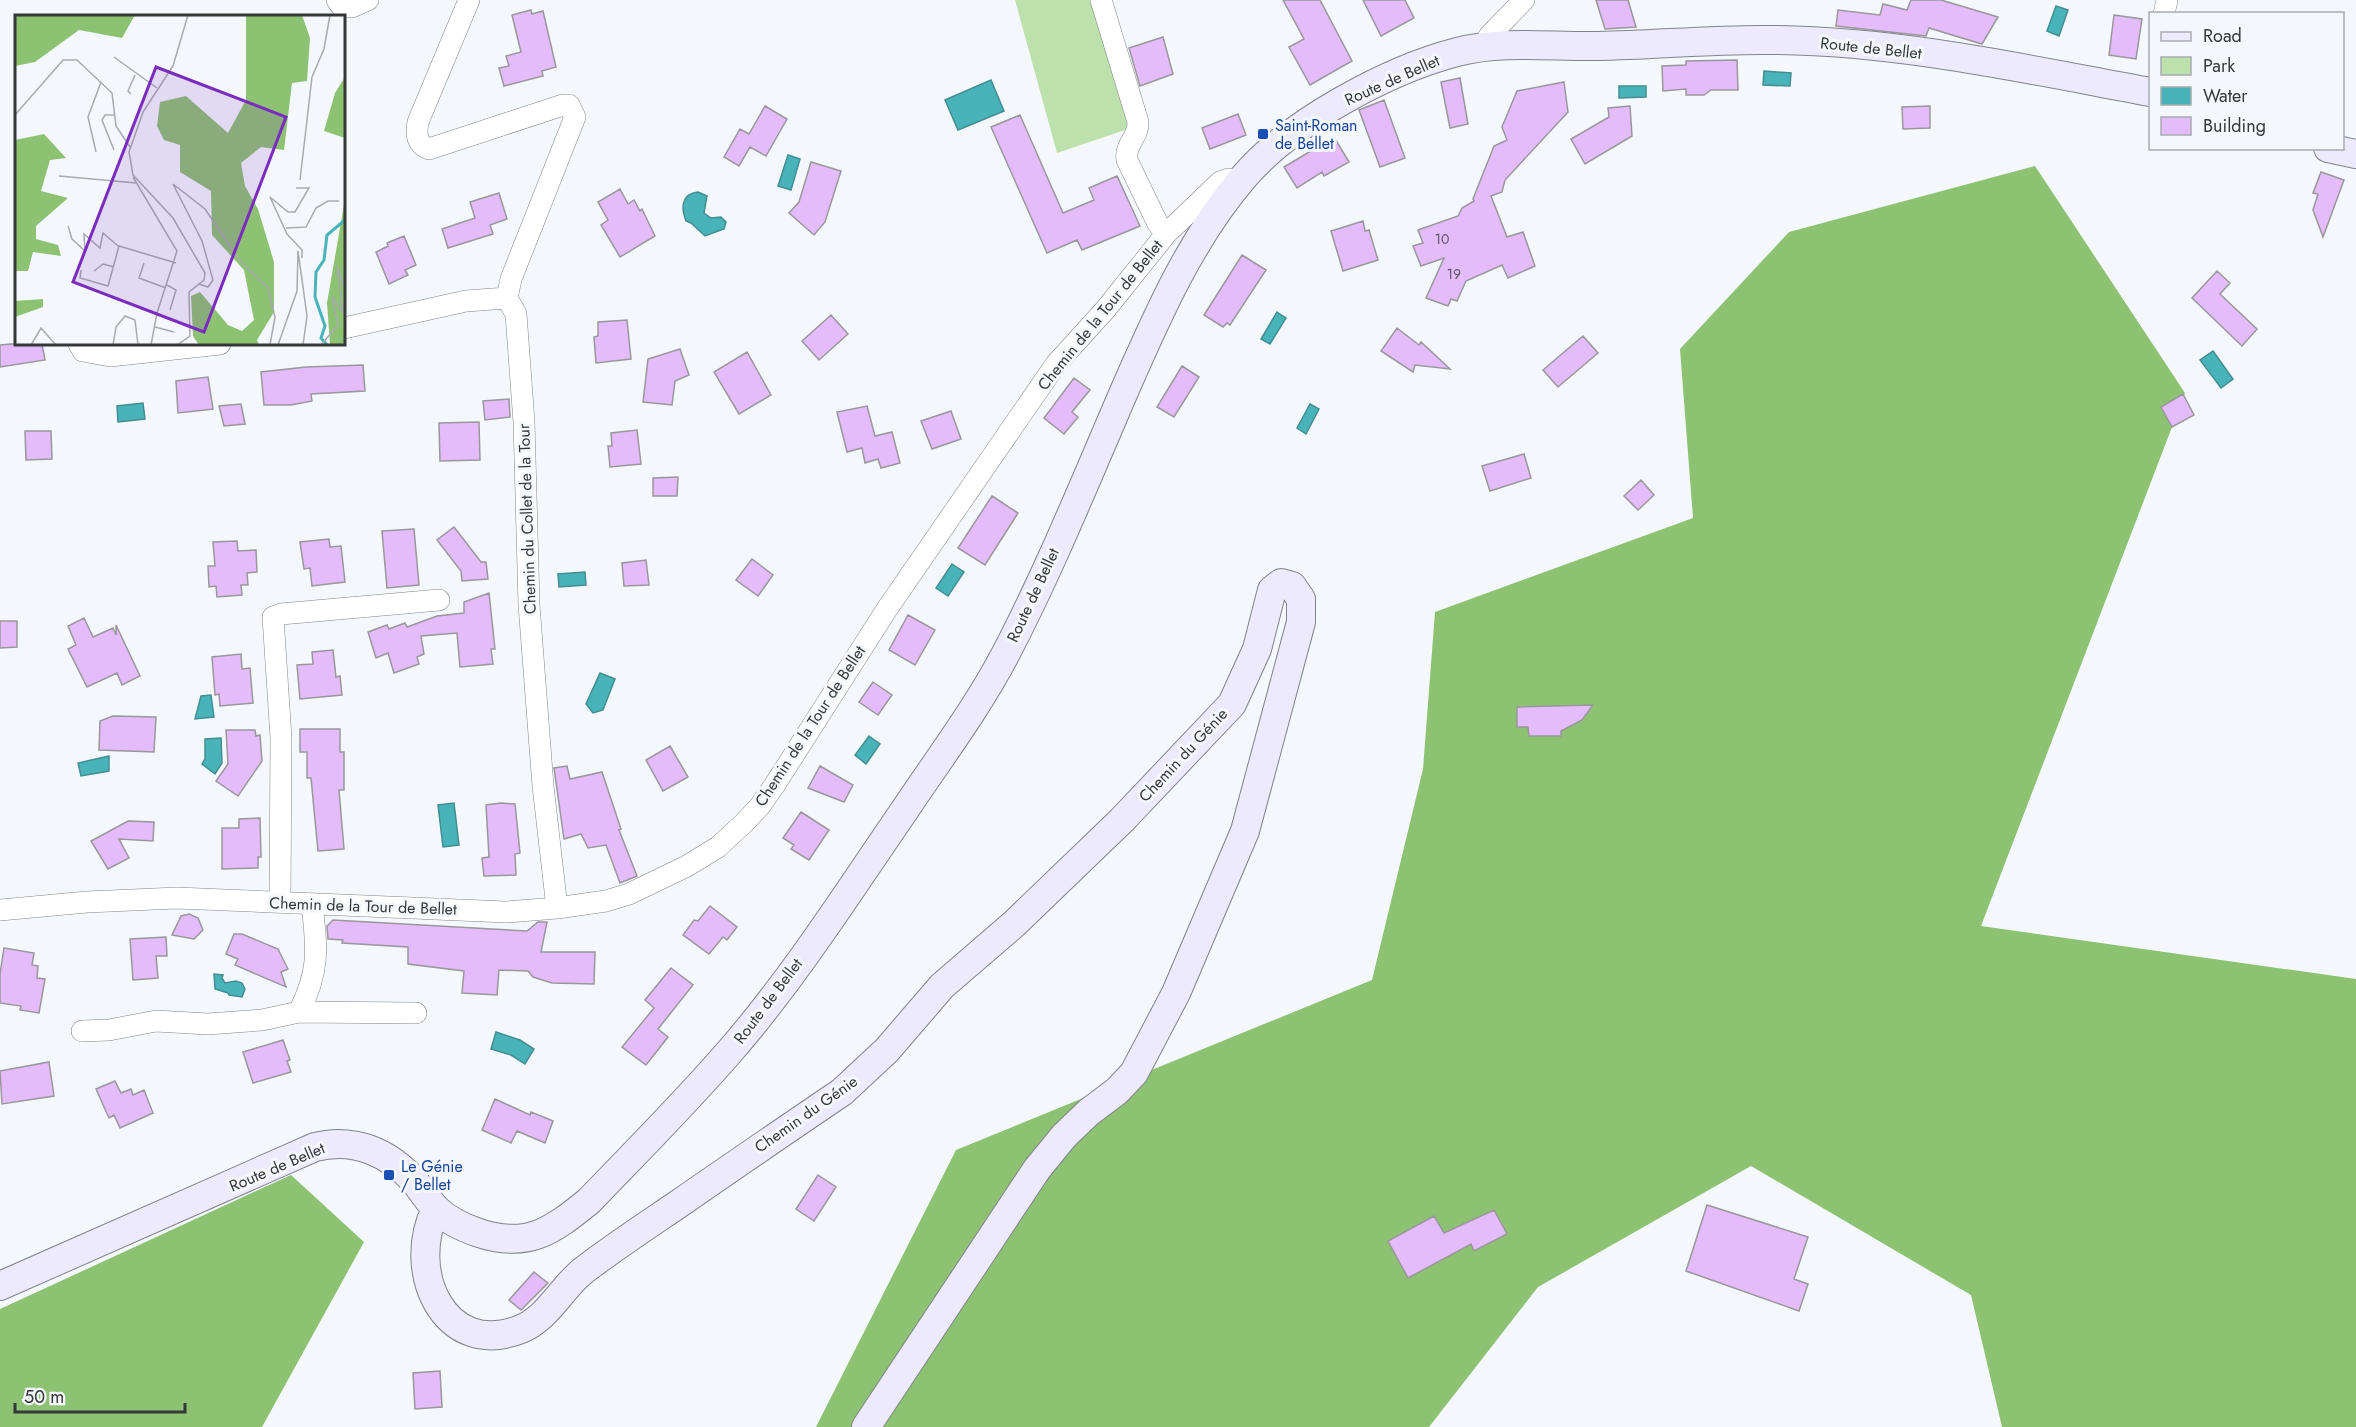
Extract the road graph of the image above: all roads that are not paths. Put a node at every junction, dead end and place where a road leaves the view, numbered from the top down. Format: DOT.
graph roads {
  1 [pos="337,0"];
  2 [pos="368,0"];
  3 [pos="470,0"];
  4 [pos="1101,0"];
  5 [pos="1524,0"];
  6 [pos="1488,46"];
  7 [pos="2149,92"];
  8 [pos="2337,150"];
  9 [pos="2356,154"];
  10 [pos="1241,180"];
  11 [pos="1166,234"];
  12 [pos="507,298"];
  13 [pos="345,328"];
  14 [pos="79,345"];
  15 [pos="211,345"];
  16 [pos="439,600"];
  17 [pos="280,902"];
  18 [pos="312,904"];
  19 [pos="557,909"];
  20 [pos="0,910"];
  21 [pos="299,1012"];
  22 [pos="416,1013"];
  23 [pos="82,1031"];
  24 [pos="436,1209"];
  25 [pos="0,1286"];
  26 [pos="866,1427"];
  1 -- 2 [label="street"];
  3 -- 12 [label="street"];
  4 -- 11 [label="street"];
  5 -- 6 [label="street"];
  6 -- 7 [label="main road, Route de Bellet"];
  6 -- 10 [label="main road, Route de Bellet"];
  8 -- 9 [label="main road"];
  10 -- 11 [label="street, Chemin de la Tour de Bellet"];
  10 -- 24 [label="main road, Route de Bellet"];
  11 -- 19 [label="street, Chemin de la Tour de Bellet"];
  12 -- 13 [label="street"];
  12 -- 19 [label="street, Chemin du Collet de la Tour"];
  14 -- 15 [label="street"];
  16 -- 17 [label="street"];
  17 -- 18 [label="street, Chemin de la Tour de Bellet"];
  17 -- 20 [label="street, Chemin de la Tour de Bellet"];
  18 -- 19 [label="street, Chemin de la Tour de Bellet"];
  18 -- 21 [label="street"];
  21 -- 22 [label="street"];
  21 -- 23 [label="street"];
  24 -- 25 [label="main road, Route de Bellet"];
  24 -- 26 [label="main road, Chemin du Génie"];
}
